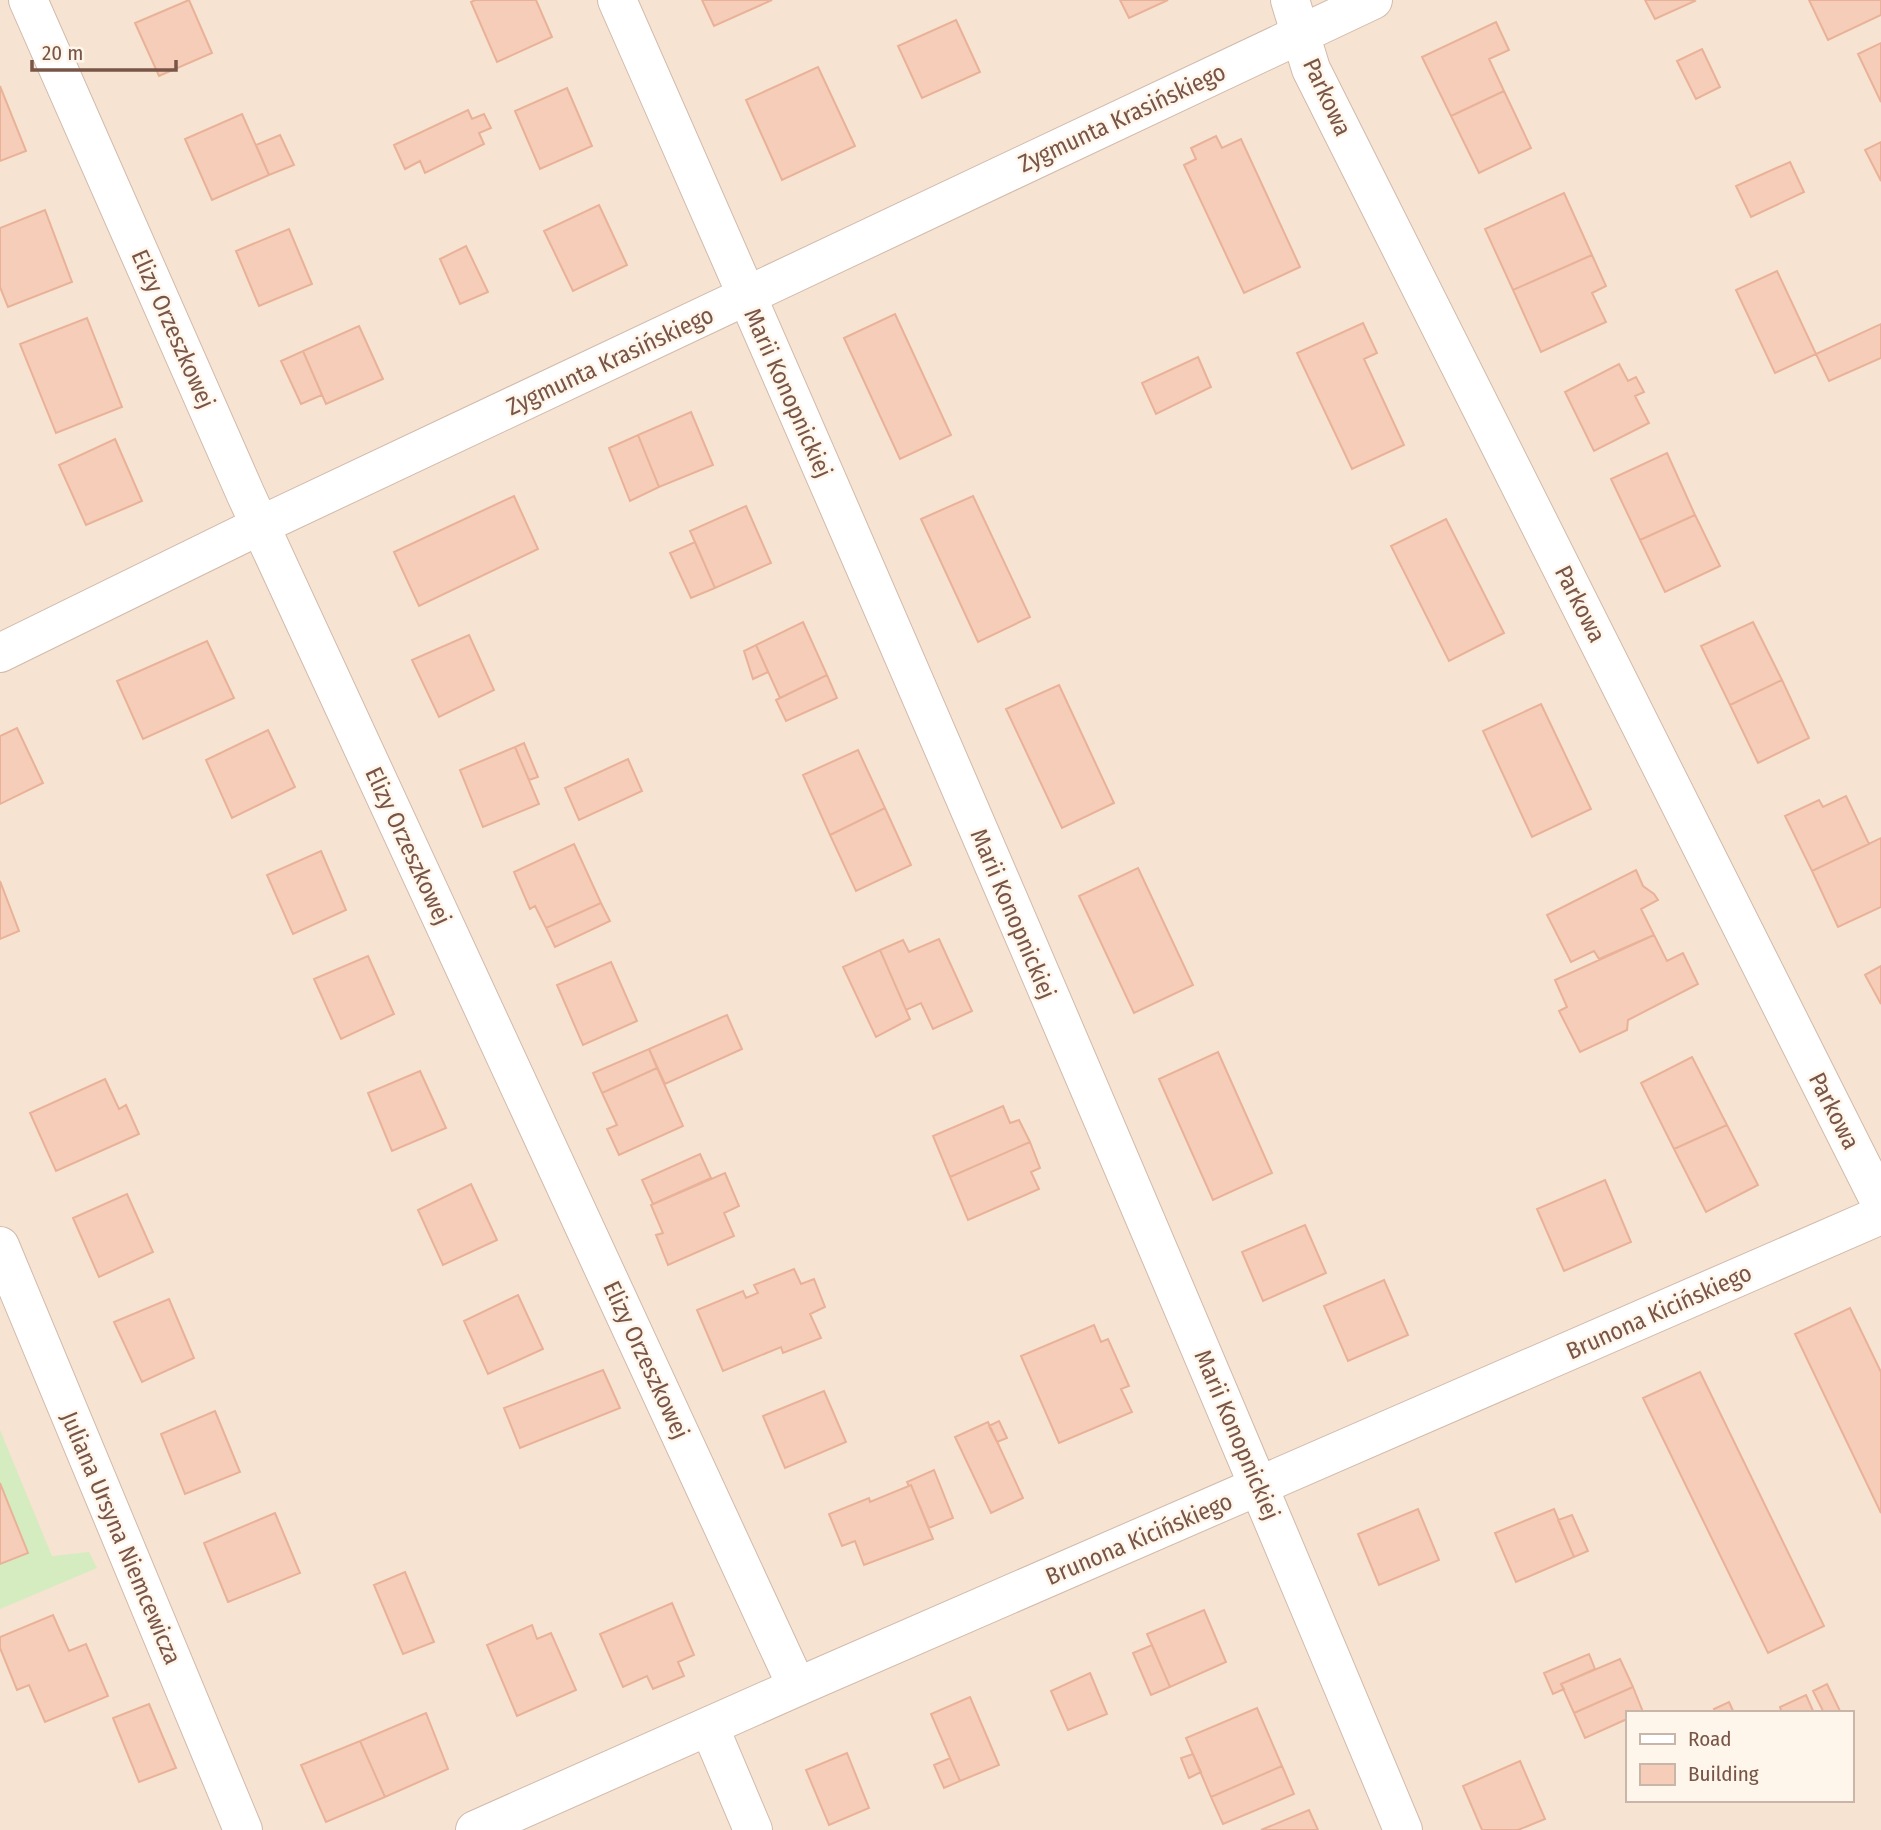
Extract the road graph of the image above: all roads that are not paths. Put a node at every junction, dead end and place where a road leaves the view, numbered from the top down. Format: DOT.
graph roads {
  1 [pos="28,0"];
  2 [pos="617,0"];
  3 [pos="1373,0"];
  4 [pos="1295,17"];
  5 [pos="746,297"];
  6 [pos="261,525"];
  7 [pos="0,653"];
  8 [pos="1881,1205"];
  9 [pos="1881,1215"];
  10 [pos="0,1246"];
  11 [pos="1260,1487"];
  12 [pos="797,1687"];
  13 [pos="709,1727"];
  14 [pos="243,1830"];
  15 [pos="475,1830"];
  16 [pos="753,1830"];
  17 [pos="1404,1830"];
  1 -- 6 [label="street, Elizy Orzeszkowej"];
  2 -- 5 [label="street, Marii Konopnickiej"];
  3 -- 4 [label="street, Zygmunta Krasińskiego"];
  4 -- 5 [label="street, Zygmunta Krasińskiego"];
  4 -- 8 [label="street, Parkowa"];
  5 -- 6 [label="street, Zygmunta Krasińskiego"];
  5 -- 11 [label="street, Marii Konopnickiej"];
  6 -- 7 [label="street, Zygmunta Krasińskiego"];
  6 -- 12 [label="street, Elizy Orzeszkowej"];
  9 -- 11 [label="street, Brunona Kicińskiego"];
  10 -- 14 [label="street, Juliana Ursyna Niemcewicza"];
  11 -- 12 [label="street, Brunona Kicińskiego"];
  11 -- 17 [label="street, Marii Konopnickiej"];
  12 -- 13 [label="street, Brunona Kicińskiego"];
  13 -- 15 [label="street, Brunona Kicińskiego"];
  13 -- 16 [label="street"];
}
